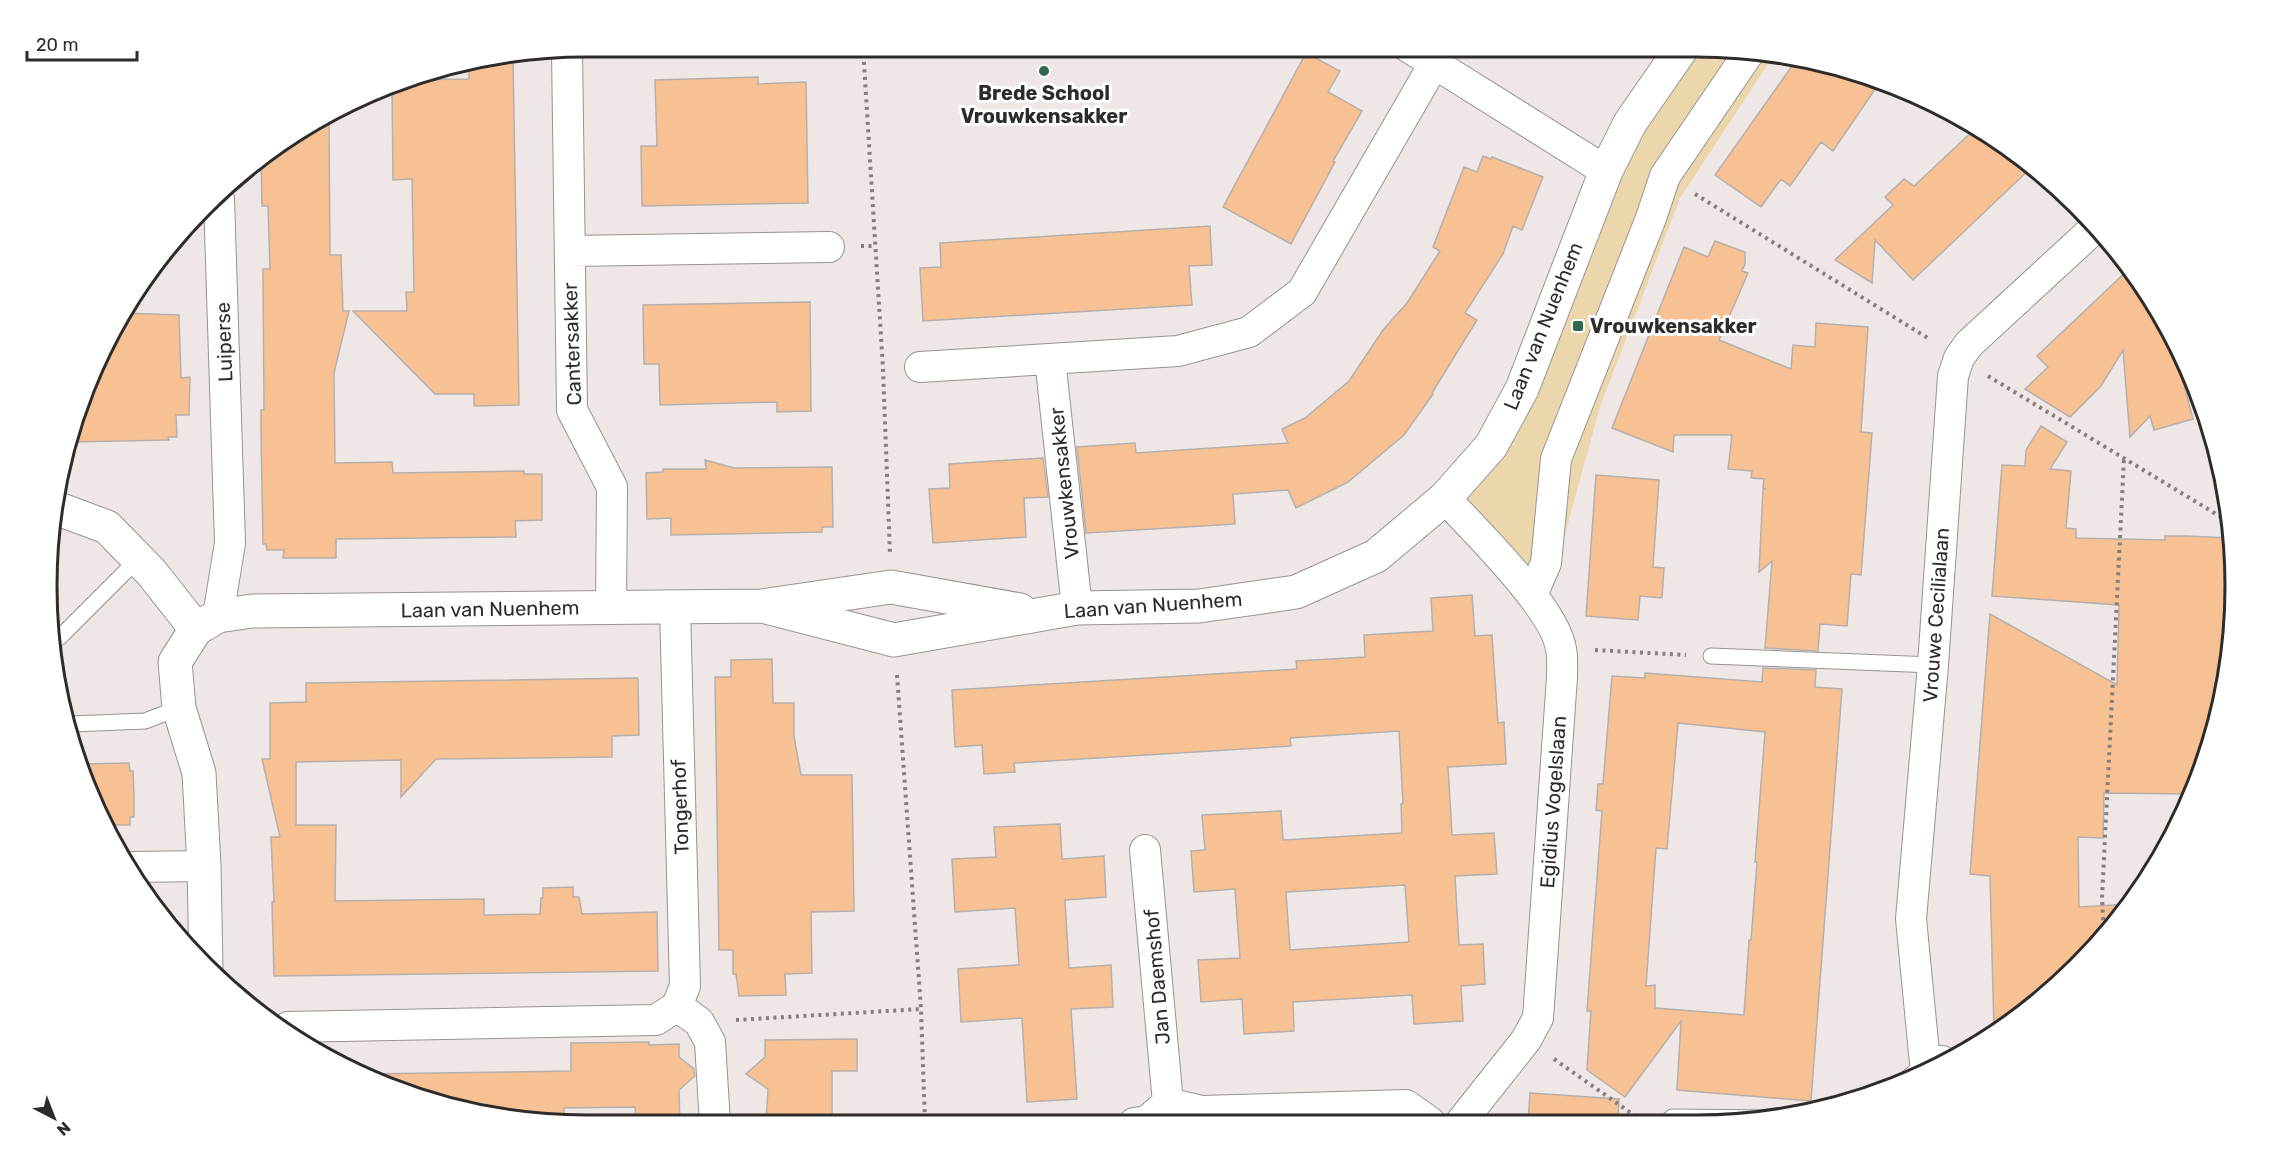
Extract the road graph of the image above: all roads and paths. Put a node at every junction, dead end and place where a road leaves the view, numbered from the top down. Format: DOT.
graph roads {
  1 [pos="1423,57"];
  2 [pos="1676,57"];
  3 [pos="567,58"];
  4 [pos="1744,60"];
  5 [pos="1434,64"];
  6 [pos="1606,171"];
  7 [pos="219,205"];
  8 [pos="2090,233"];
  9 [pos="829,247"];
  10 [pos="570,251"];
  11 [pos="1050,359"];
  12 [pos="920,367"];
  13 [pos="2124,458"];
  14 [pos="1445,498"];
  15 [pos="63,510"];
  16 [pos="138,559"];
  17 [pos="1532,595"];
  18 [pos="762,606"];
  19 [pos="610,608"];
  20 [pos="675,608"];
  21 [pos="1077,608"];
  22 [pos="1039,614"];
  23 [pos="207,622"];
  24 [pos="60,637"];
  25 [pos="1561,648"];
  26 [pos="1711,656"];
  27 [pos="1933,665"];
  28 [pos="179,708"];
  29 [pos="75,724"];
  30 [pos="1145,850"];
  31 [pos="204,866"];
  32 [pos="138,867"];
  33 [pos="2103,923"];
  34 [pos="206,953"];
  35 [pos="921,1009"];
  36 [pos="688,1014"];
  37 [pos="293,1027"];
  38 [pos="1526,1040"];
  39 [pos="1933,1058"];
  40 [pos="1168,1103"];
  41 [pos="714,1115"];
  42 [pos="1154,1115"];
  43 [pos="1420,1115"];
  44 [pos="1467,1115"];
  45 [pos="1635,1115"];
  1 -- 5 [label="street"];
  2 -- 6 [label="street, Laan van Nuenhem"];
  3 -- 10 [label="street, Cantersakker"];
  4 -- 17 [label="street"];
  5 -- 6 [label="street"];
  5 -- 11 [label="street"];
  6 -- 14 [label="street, Laan van Nuenhem"];
  7 -- 23 [label="street, Luiperse"];
  8 -- 27 [label="street, Vrouwe Cecilialaan"];
  9 -- 10 [label="street"];
  10 -- 19 [label="street, Cantersakker"];
  11 -- 12 [label="street"];
  11 -- 21 [label="street, Vrouwkensakker"];
  13 -- 33 [label="path"];
  14 -- 17 [label="street, Egidius Vogelslaan"];
  14 -- 21 [label="street, Laan van Nuenhem"];
  15 -- 16 [label="street"];
  16 -- 23 [label="street"];
  16 -- 24 [label="lane"];
  17 -- 25 [label="street, Egidius Vogelslaan"];
  18 -- 20 [label="street, Laan van Nuenhem"];
  18 -- 22 [label="street, Laan van Nuenhem"];
  18 -- 22 [label="street, Laan van Nuenhem"];
  19 -- 20 [label="street, Laan van Nuenhem"];
  19 -- 23 [label="street, Laan van Nuenhem"];
  20 -- 36 [label="street, Tongerhof"];
  21 -- 22 [label="street, Laan van Nuenhem"];
  23 -- 28 [label="street"];
  25 -- 26 [label="path"];
  25 -- 38 [label="street, Egidius Vogelslaan"];
  26 -- 27 [label="lane"];
  27 -- 39 [label="street, Vrouwe Cecilialaan"];
  28 -- 29 [label="lane"];
  28 -- 31 [label="street"];
  30 -- 40 [label="street, Jan Daemshof"];
  31 -- 32 [label="street"];
  31 -- 34 [label="street"];
  35 -- 36 [label="path"];
  36 -- 37 [label="street"];
  36 -- 41 [label="street"];
  38 -- 44 [label="street, Egidius Vogelslaan"];
  38 -- 45 [label="path"];
  40 -- 42 [label="street"];
  40 -- 43 [label="street"];
}
